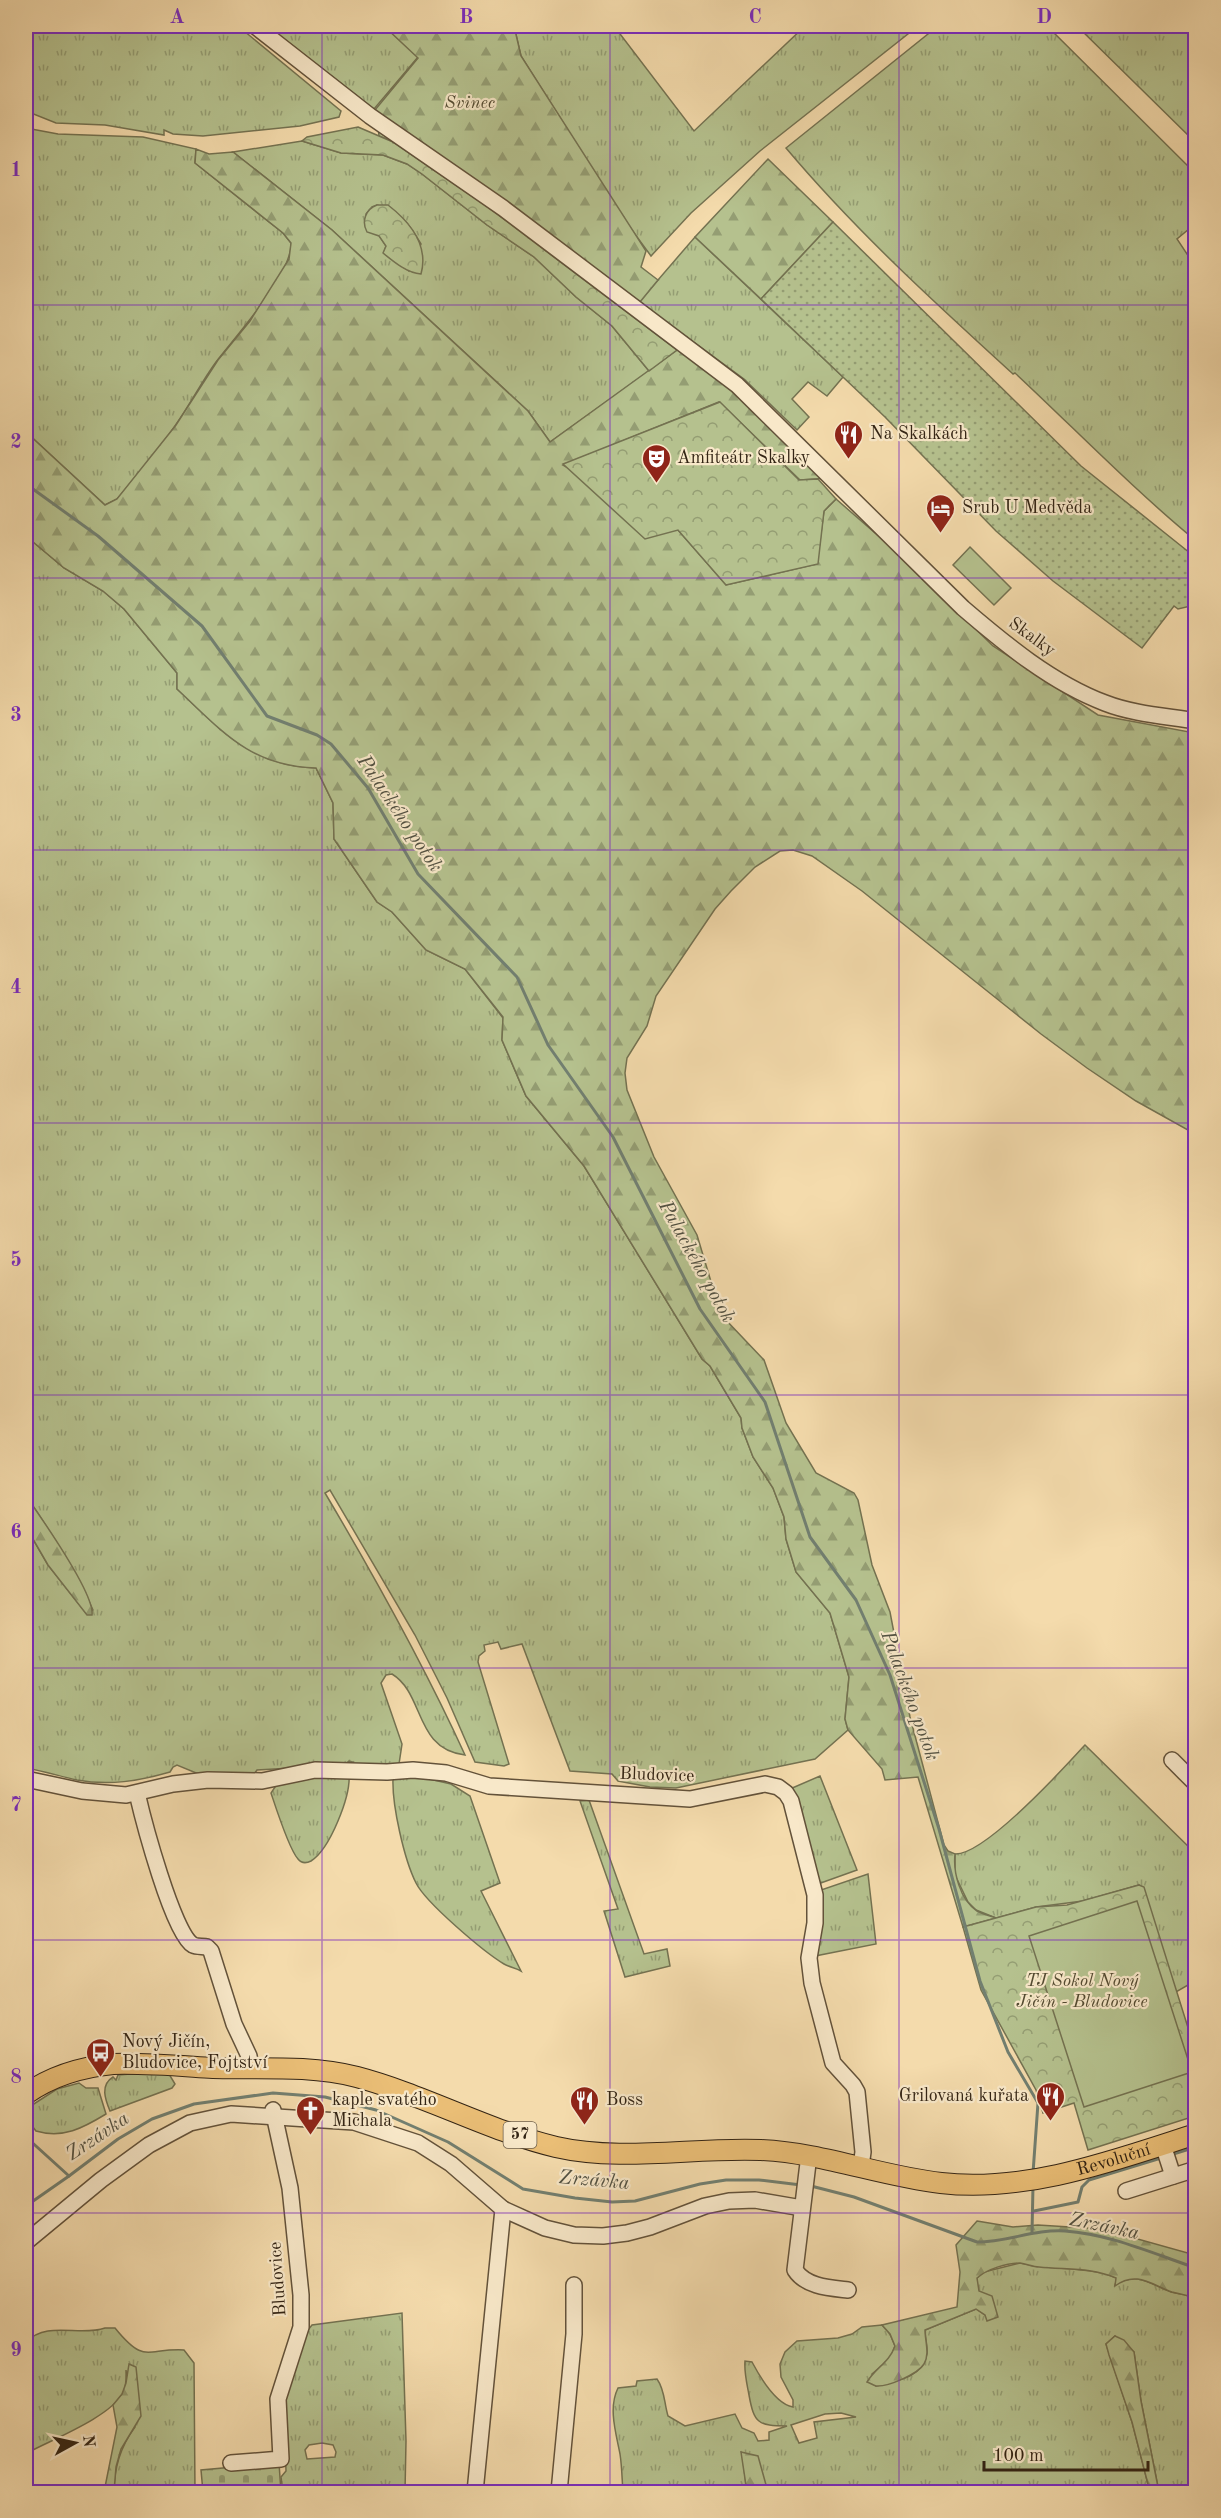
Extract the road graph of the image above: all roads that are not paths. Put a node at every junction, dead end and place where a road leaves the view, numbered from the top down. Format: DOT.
graph roads {
  1 [pos="255,26"];
  2 [pos="1196,721"];
  3 [pos="1172,1760"];
  4 [pos="26,1779"];
  5 [pos="1196,1784"];
  6 [pos="137,1793"];
  7 [pos="251,2068"];
  8 [pos="27,2090"];
  9 [pos="273,2113"];
  10 [pos="1196,2134"];
  11 [pos="1166,2152"];
  12 [pos="808,2164"];
  13 [pos="861,2166"];
  14 [pos="1196,2169"];
  15 [pos="1173,2176"];
  16 [pos="1126,2191"];
  17 [pos="802,2203"];
  18 [pos="503,2209"];
  19 [pos="26,2242"];
  20 [pos="574,2285"];
  21 [pos="848,2290"];
  22 [pos="231,2463"];
  23 [pos="475,2493"];
  24 [pos="559,2493"];
  1 -- 2 [label="street, Skalky"];
  3 -- 5 [label="street"];
  4 -- 6 [label="street, Bludovice"];
  6 -- 7 [label="street"];
  6 -- 13 [label="street, Bludovice"];
  7 -- 8 [label="main road, 57"];
  7 -- 12 [label="main road, 57"];
  9 -- 18 [label="street"];
  9 -- 19 [label="street"];
  9 -- 22 [label="street, Bludovice"];
  10 -- 11 [label="main road, Revoluční / 57"];
  11 -- 13 [label="main road, Revoluční / 57"];
  11 -- 15 [label="street, Revoluční"];
  12 -- 13 [label="main road, 57"];
  12 -- 17 [label="street"];
  14 -- 15 [label="street, Revoluční"];
  15 -- 16 [label="street, Revoluční"];
  17 -- 18 [label="street"];
  17 -- 21 [label="street"];
  18 -- 23 [label="street"];
  20 -- 24 [label="street"];
}
